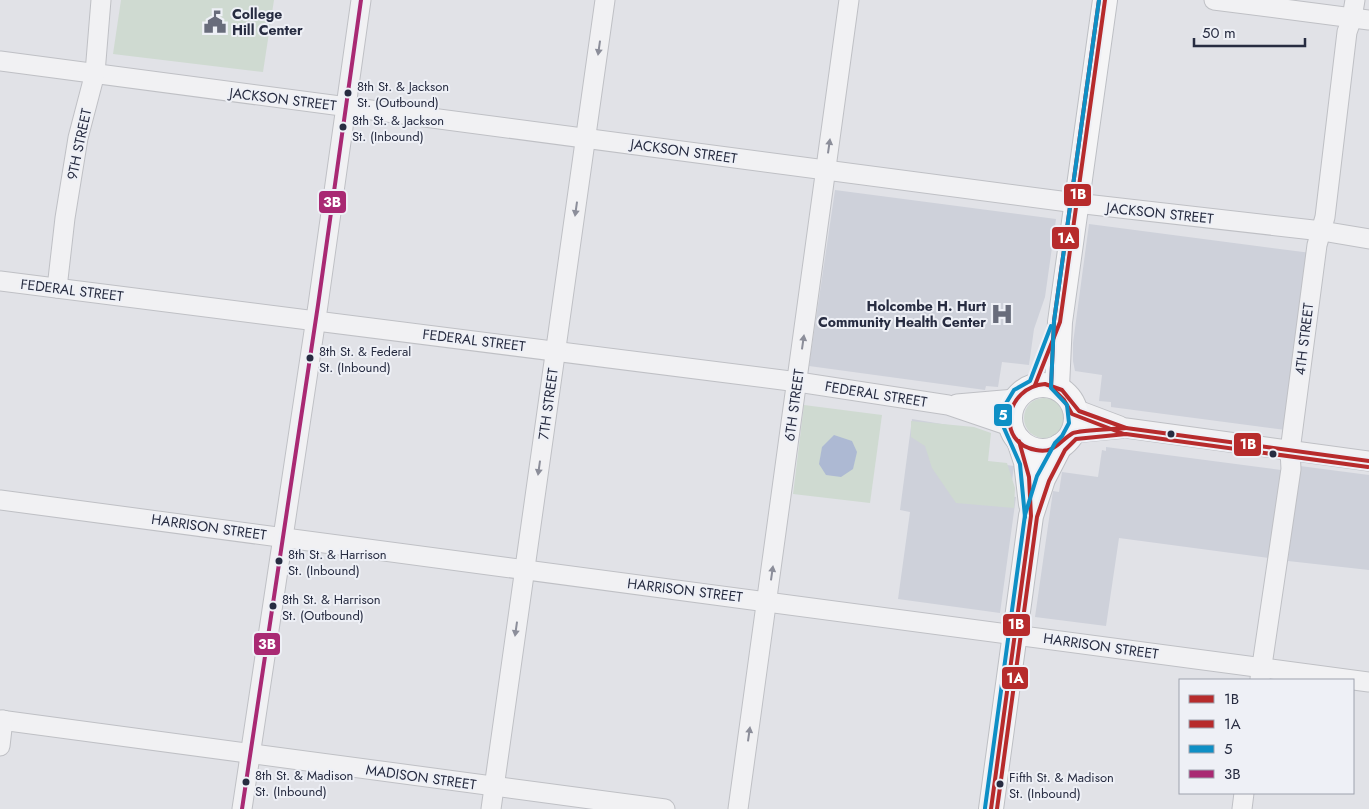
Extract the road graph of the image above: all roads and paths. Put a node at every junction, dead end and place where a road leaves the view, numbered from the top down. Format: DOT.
graph roads {
  1 [pos="101,0"];
  2 [pos="361,0"];
  3 [pos="606,0"];
  4 [pos="849,0"];
  5 [pos="1105,0"];
  6 [pos="1214,0"];
  7 [pos="1359,13"];
  8 [pos="0,61"];
  9 [pos="95,73"];
  10 [pos="346,107"];
  11 [pos="587,137"];
  12 [pos="826,170"];
  13 [pos="1076,203"];
  14 [pos="1322,231"];
  15 [pos="1369,239"];
  16 [pos="0,280"];
  17 [pos="57,288"];
  18 [pos="316,320"];
  19 [pos="556,350"];
  20 [pos="798,382"];
  21 [pos="1046,386"];
  22 [pos="1015,399"];
  23 [pos="948,404"];
  24 [pos="1075,409"];
  25 [pos="1126,428"];
  26 [pos="1015,434"];
  27 [pos="1066,440"];
  28 [pos="1290,451"];
  29 [pos="1369,461"];
  30 [pos="0,500"];
  31 [pos="1031,516"];
  32 [pos="284,537"];
  33 [pos="525,569"];
  34 [pos="768,601"];
  35 [pos="1016,634"];
  36 [pos="1260,674"];
  37 [pos="1328,679"];
  38 [pos="1354,681"];
  39 [pos="1369,682"];
  40 [pos="2,720"];
  41 [pos="0,746"];
  42 [pos="249,754"];
  43 [pos="495,787"];
  44 [pos="1244,794"];
  45 [pos="242,809"];
  46 [pos="492,809"];
  47 [pos="665,809"];
  48 [pos="738,809"];
  49 [pos="991,809"];
  50 [pos="1242,809"];
  1 -- 9 [label="street, 9TH STREET"];
  2 -- 10 [label="street"];
  3 -- 11 [label="street, 7TH STREET, one-way"];
  12 -- 4 [label="street, 6TH STREET, one-way"];
  5 -- 13 [label="main road"];
  6 -- 7 [label="street"];
  7 -- 14 [label="street, 4TH STREET"];
  8 -- 9 [label="street, JACKSON STREET"];
  9 -- 10 [label="street, JACKSON STREET"];
  9 -- 17 [label="street, 9TH STREET"];
  10 -- 11 [label="street, JACKSON STREET"];
  10 -- 18 [label="street"];
  11 -- 12 [label="street, JACKSON STREET"];
  11 -- 19 [label="street, 7TH STREET, one-way"];
  12 -- 13 [label="street, JACKSON STREET"];
  20 -- 12 [label="street, 6TH STREET, one-way"];
  13 -- 14 [label="street, JACKSON STREET"];
  13 -- 21 [label="main road"];
  14 -- 15 [label="street, JACKSON STREET"];
  14 -- 28 [label="street, 4TH STREET"];
  16 -- 17 [label="street, FEDERAL STREET"];
  17 -- 18 [label="street, FEDERAL STREET"];
  18 -- 19 [label="street, FEDERAL STREET"];
  18 -- 32 [label="street"];
  19 -- 20 [label="street, FEDERAL STREET"];
  19 -- 33 [label="street, 7TH STREET, one-way"];
  20 -- 23 [label="street, FEDERAL STREET"];
  34 -- 20 [label="street, 6TH STREET, one-way"];
  21 -- 22 [label="main road"];
  21 -- 24 [label="main road"];
  22 -- 23 [label="street, FEDERAL STREET"];
  22 -- 26 [label="main road"];
  23 -- 26 [label="street, FEDERAL STREET"];
  24 -- 25 [label="street"];
  24 -- 27 [label="main road"];
  25 -- 27 [label="street"];
  25 -- 28 [label="street"];
  26 -- 27 [label="main road"];
  26 -- 31 [label="main road"];
  27 -- 31 [label="main road"];
  28 -- 29 [label="street"];
  28 -- 36 [label="street, 4TH STREET"];
  30 -- 32 [label="street, HARRISON STREET"];
  31 -- 35 [label="main road"];
  32 -- 33 [label="street, HARRISON STREET"];
  32 -- 42 [label="street"];
  33 -- 34 [label="street, HARRISON STREET"];
  33 -- 43 [label="street, 7TH STREET, one-way"];
  34 -- 35 [label="street, HARRISON STREET"];
  48 -- 34 [label="street, 6TH STREET, one-way"];
  35 -- 36 [label="street, HARRISON STREET"];
  35 -- 49 [label="main road"];
  36 -- 37 [label="street, HARRISON STREET"];
  38 -- 39 [label="street, HARRISON STREET"];
  40 -- 41 [label="street"];
  40 -- 42 [label="street, MADISON STREET"];
  42 -- 43 [label="street, MADISON STREET"];
  42 -- 45 [label="street"];
  43 -- 46 [label="street, 7TH STREET"];
  43 -- 47 [label="street, MADISON STREET"];
  44 -- 50 [label="street"];
}
